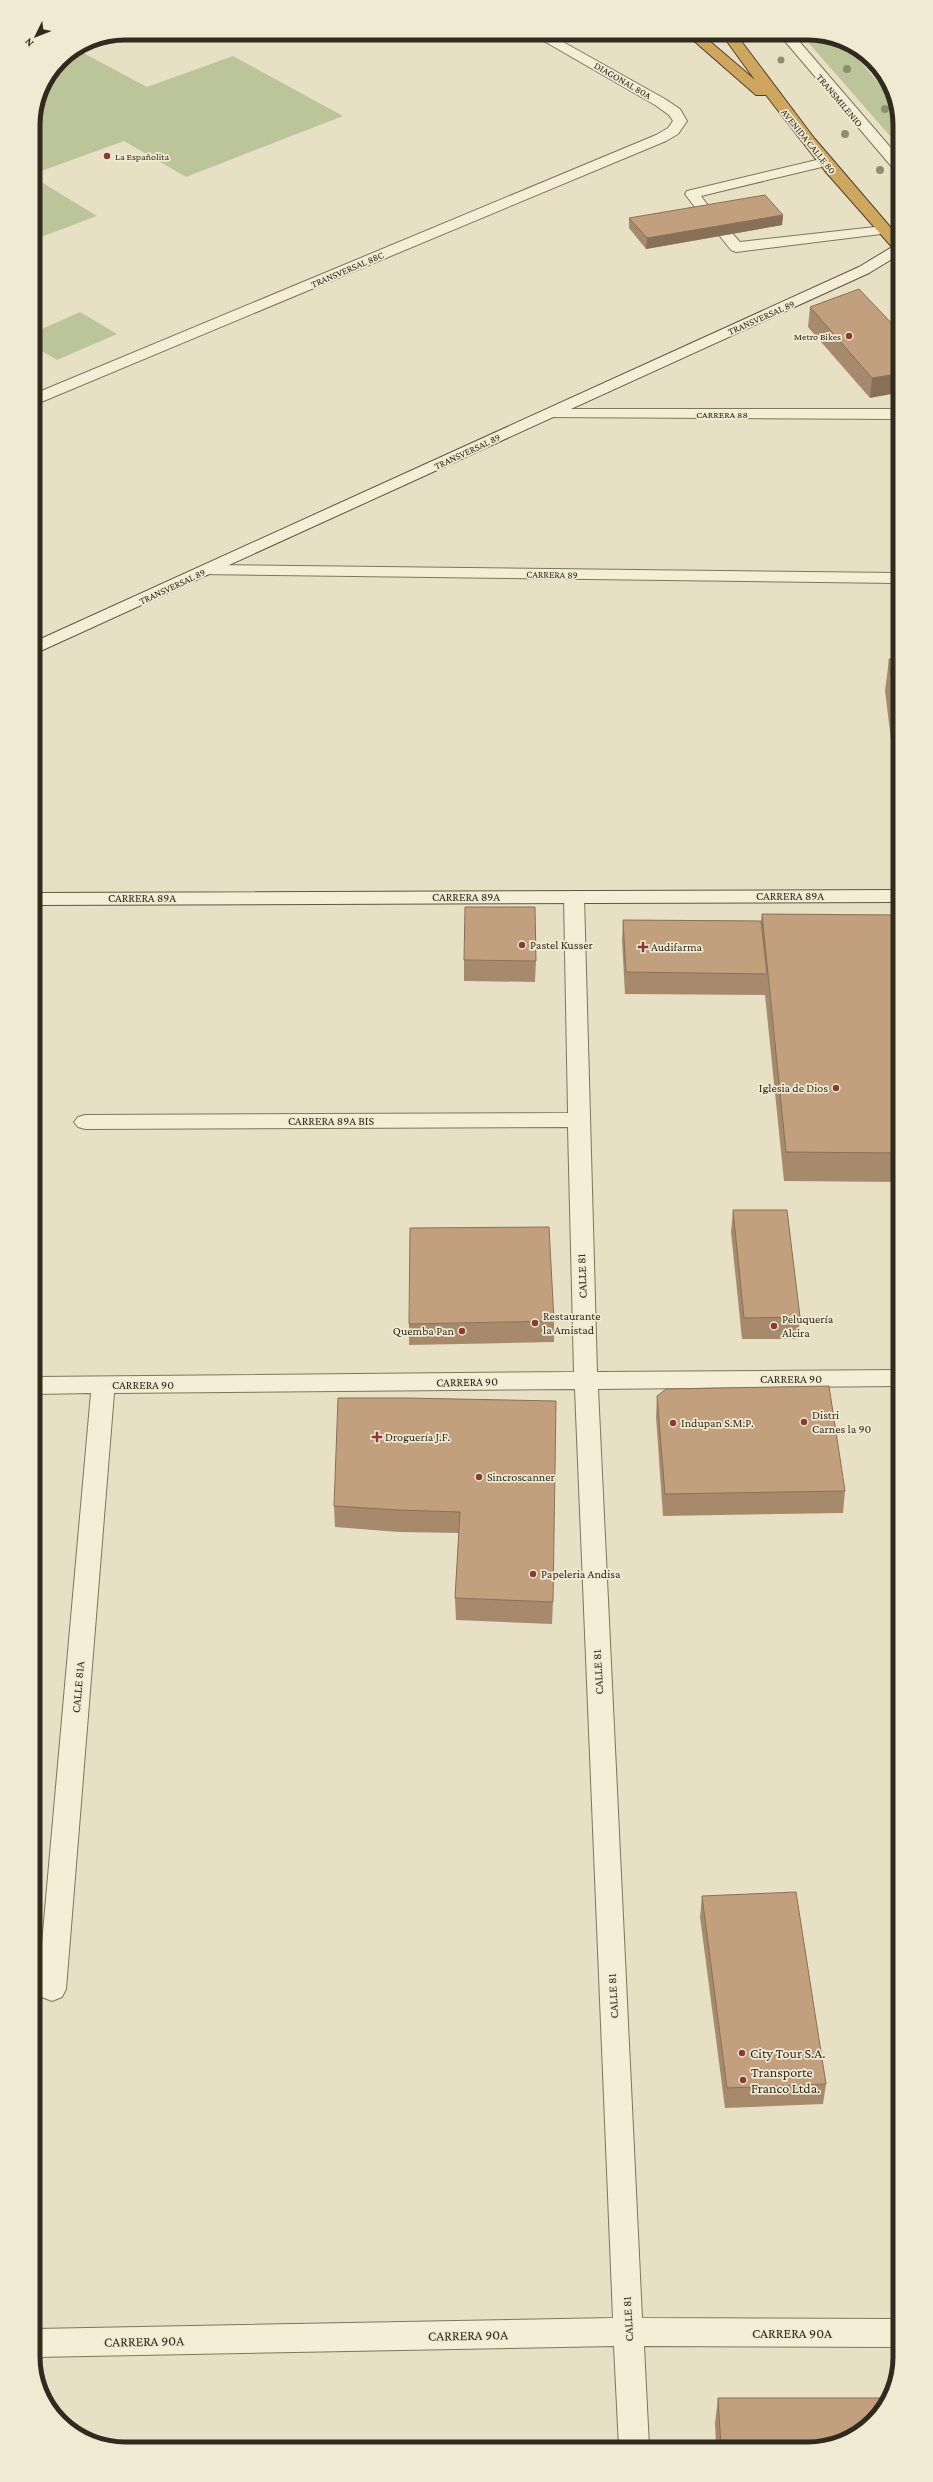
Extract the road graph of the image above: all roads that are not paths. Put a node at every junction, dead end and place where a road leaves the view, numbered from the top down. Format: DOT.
graph roads {
  1 [pos="550,40"];
  2 [pos="700,40"];
  3 [pos="733,40"];
  4 [pos="791,40"];
  5 [pos="787,114"];
  6 [pos="661,138"];
  7 [pos="893,159"];
  8 [pos="825,162"];
  9 [pos="708,215"];
  10 [pos="884,230"];
  11 [pos="726,235"];
  12 [pos="893,240"];
  13 [pos="893,251"];
  14 [pos="40,396"];
  15 [pos="547,414"];
  16 [pos="893,414"];
  17 [pos="207,570"];
  18 [pos="893,578"];
  19 [pos="40,646"];
  20 [pos="893,896"];
  21 [pos="574,897"];
  22 [pos="40,898"];
  23 [pos="577,1120"];
  24 [pos="85,1122"];
  25 [pos="893,1378"];
  26 [pos="584,1381"];
  27 [pos="40,1385"];
  28 [pos="103,1385"];
  29 [pos="52,1989"];
  30 [pos="628,2332"];
  31 [pos="893,2333"];
  32 [pos="40,2343"];
  33 [pos="634,2442"];
  1 -- 6 [label="street, DIAGONAL 80A"];
  2 -- 5 [label="highway"];
  3 -- 5 [label="highway, AVENIDA CALLE 80"];
  4 -- 7 [label="street, TRANSMILENIO"];
  5 -- 8 [label="highway, AVENIDA CALLE 80"];
  6 -- 14 [label="street, TRANSVERSAL 88C"];
  8 -- 9 [label="street"];
  8 -- 10 [label="highway, AVENIDA CALLE 80"];
  10 -- 11 [label="street"];
  10 -- 12 [label="highway, AVENIDA CALLE 80"];
  13 -- 15 [label="street, TRANSVERSAL 89"];
  15 -- 16 [label="street, CARRERA 88"];
  15 -- 17 [label="street, TRANSVERSAL 89"];
  17 -- 18 [label="street, CARRERA 89"];
  17 -- 19 [label="street, TRANSVERSAL 89"];
  20 -- 21 [label="street, CARRERA 89A"];
  21 -- 22 [label="street, CARRERA 89A"];
  21 -- 23 [label="street, CALLE 81"];
  23 -- 24 [label="street, CARRERA 89A BIS"];
  23 -- 26 [label="street, CALLE 81"];
  25 -- 26 [label="street, CARRERA 90"];
  26 -- 28 [label="street, CARRERA 90"];
  26 -- 30 [label="street, CALLE 81"];
  27 -- 28 [label="street, CARRERA 90"];
  28 -- 29 [label="street, CALLE 81A"];
  30 -- 31 [label="street, CARRERA 90A"];
  30 -- 32 [label="street, CARRERA 90A"];
  30 -- 33 [label="street, CALLE 81"];
}
